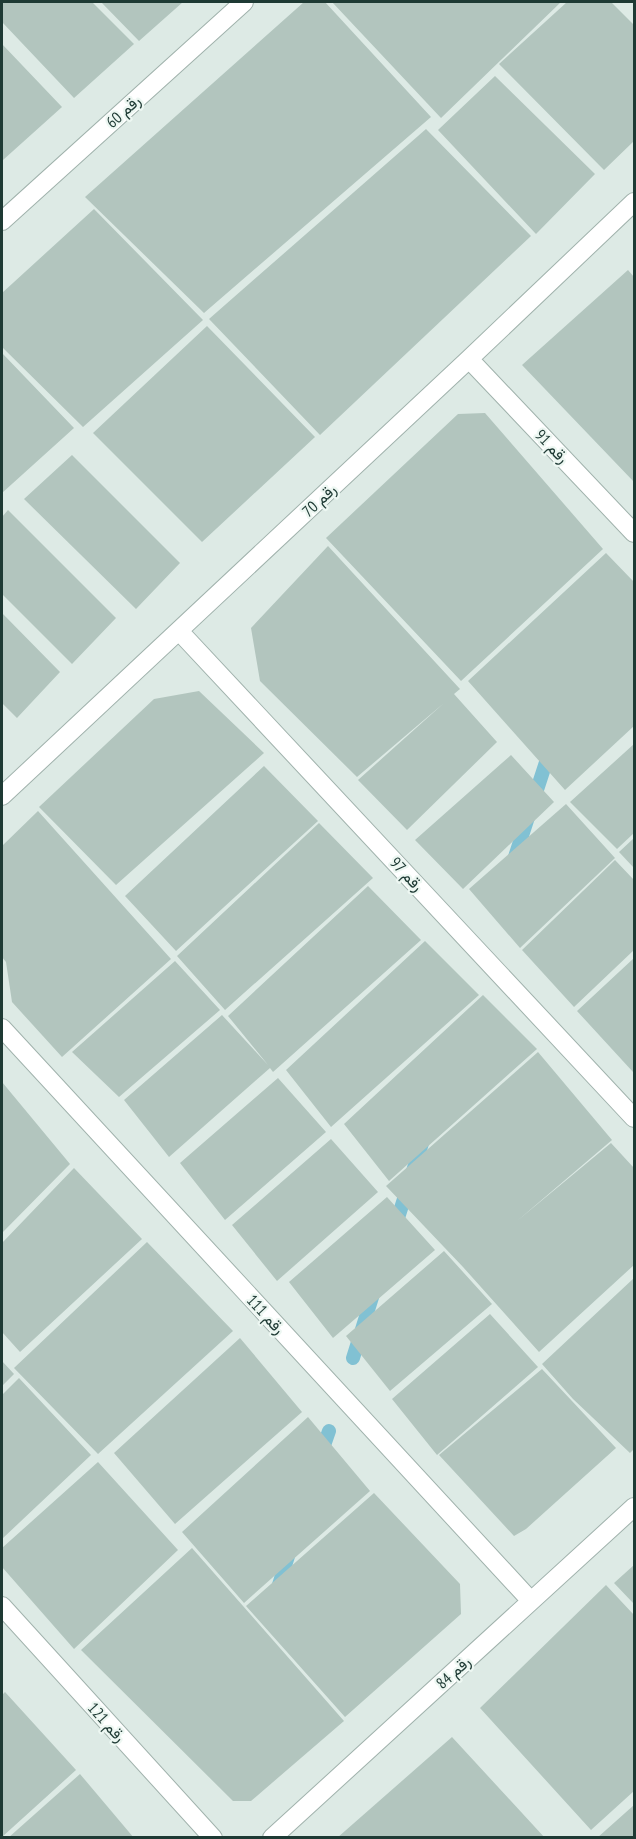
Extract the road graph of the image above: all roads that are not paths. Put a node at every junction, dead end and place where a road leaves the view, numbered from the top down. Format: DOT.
graph roads {
  1 [pos="244,2"];
  2 [pos="634,202"];
  3 [pos="2,221"];
  4 [pos="470,359"];
  5 [pos="634,533"];
  6 [pos="179,631"];
  7 [pos="2,796"];
  8 [pos="2,1028"];
  9 [pos="634,1118"];
  10 [pos="634,1506"];
  11 [pos="531,1601"];
  12 [pos="2,1606"];
  13 [pos="213,1838"];
  14 [pos="272,1838"];
  1 -- 3 [label="street, رقم 60"];
  2 -- 4 [label="street, رقم 70"];
  4 -- 5 [label="street, رقم 91"];
  4 -- 6 [label="street, رقم 70"];
  6 -- 7 [label="street, رقم 70"];
  6 -- 9 [label="street, رقم 97"];
  8 -- 11 [label="street, رقم 111"];
  10 -- 11 [label="street, رقم 84"];
  11 -- 14 [label="street, رقم 84"];
  12 -- 13 [label="street, رقم 121"];
}
